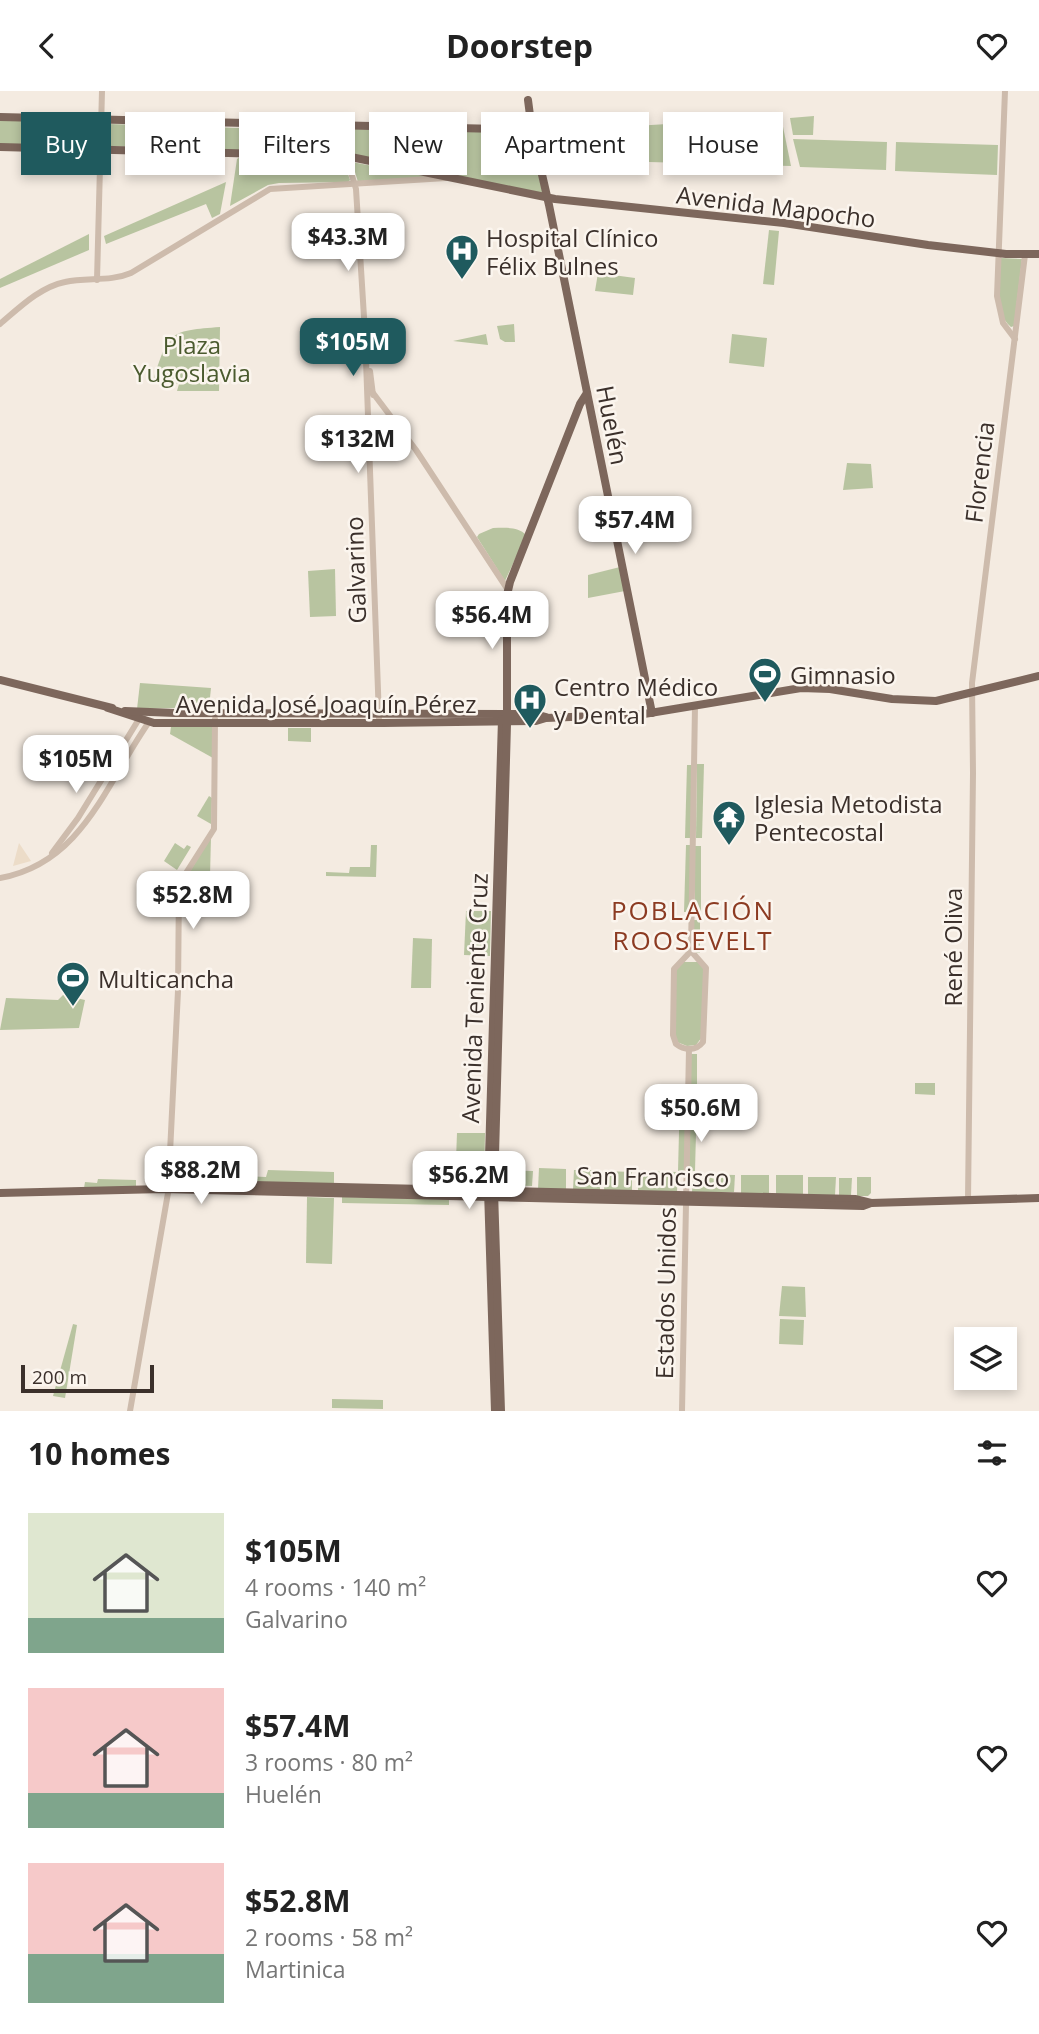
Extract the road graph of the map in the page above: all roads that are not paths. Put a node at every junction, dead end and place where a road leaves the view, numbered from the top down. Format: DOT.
graph roads {
  1 [pos="102,91"];
  2 [pos="1004,91"];
  3 [pos="102,112"];
  4 [pos="0,117"];
  5 [pos="21,117"];
  6 [pos="111,119"];
  7 [pos="481,129"];
  8 [pos="0,146"];
  9 [pos="21,147"];
  10 [pos="111,149"];
  11 [pos="239,153"];
  12 [pos="355,158"];
  13 [pos="100,175"];
  14 [pos="352,175"];
  15 [pos="543,175"];
  16 [pos="449,178"];
  17 [pos="355,184"];
  18 [pos="548,198"];
  19 [pos="999,251"];
  20 [pos="1023,253"];
  21 [pos="1039,253"];
  22 [pos="97,280"];
  23 [pos="0,324"];
  24 [pos="1015,339"];
  25 [pos="367,359"];
  26 [pos="382,391"];
  27 [pos="373,393"];
  28 [pos="587,393"];
  29 [pos="380,401"];
  30 [pos="585,403"];
  31 [pos="371,407"];
  32 [pos="369,417"];
  33 [pos="508,590"];
  34 [pos="1039,676"];
  35 [pos="0,680"];
  36 [pos="973,693"];
  37 [pos="695,706"];
  38 [pos="108,708"];
  39 [pos="173,713"];
  40 [pos="215,713"];
  41 [pos="297,713"];
  42 [pos="652,713"];
  43 [pos="504,718"];
  44 [pos="139,719"];
  45 [pos="379,719"];
  46 [pos="149,722"];
  47 [pos="216,723"];
  48 [pos="297,723"];
  49 [pos="49,857"];
  50 [pos="0,878"];
  51 [pos="691,951"];
  52 [pos="684,959"];
  53 [pos="699,960"];
  54 [pos="689,1049"];
  55 [pos="169,1189"];
  56 [pos="0,1193"];
  57 [pos="491,1194"];
  58 [pos="1039,1198"];
  59 [pos="686,1199"];
  60 [pos="968,1200"];
  61 [pos="130,1411"];
  62 [pos="495,1411"];
  63 [pos="501,1411"];
  64 [pos="682,1411"];
  1 -- 3 [label="street"];
  2 -- 19 [label="street"];
  4 -- 5 [label="main road"];
  6 -- 7 [label="main road"];
  8 -- 9 [label="main road, Avenida Mapocho"];
  10 -- 11 [label="main road, Avenida Mapocho"];
  12 -- 16 [label="main road, Avenida Mapocho"];
  13 -- 22 [label="street"];
  14 -- 17 [label="street, Galvarino"];
  15 -- 18 [label="main road, Huelén"];
  16 -- 17 [label="street"];
  16 -- 18 [label="main road, Avenida Mapocho"];
  17 -- 22 [label="street"];
  17 -- 25 [label="street, Galvarino"];
  18 -- 19 [label="main road, Avenida Mapocho"];
  18 -- 28 [label="main road, Huelén"];
  19 -- 20 [label="main road, Avenida Mapocho"];
  19 -- 24 [label="street"];
  20 -- 21 [label="main road, Avenida Mapocho"];
  20 -- 24 [label="street, Florencia"];
  22 -- 23 [label="street"];
  24 -- 36 [label="street, Florencia"];
  25 -- 27 [label="street, Galvarino"];
  25 -- 32 [label="street, Galvarino"];
  26 -- 29 [label="street"];
  27 -- 29 [label="street"];
  27 -- 31 [label="street, Galvarino"];
  28 -- 30 [label="main road, Avenida Teniente Cruz"];
  29 -- 31 [label="street"];
  29 -- 33 [label="street"];
  30 -- 33 [label="main road, Avenida Teniente Cruz"];
  30 -- 42 [label="main road, Huelén"];
  31 -- 32 [label="street, Galvarino"];
  32 -- 45 [label="street, Galvarino"];
  33 -- 43 [label="main road, Avenida Teniente Cruz"];
  34 -- 36 [label="main road, Avenida José Joaquín Pérez"];
  35 -- 38 [label="main road, Avenida José Joaquín Pérez"];
  36 -- 37 [label="main road, Avenida José Joaquín Pérez"];
  36 -- 60 [label="street, René Oliva"];
  37 -- 42 [label="main road, Avenida José Joaquín Pérez"];
  37 -- 51 [label="street"];
  38 -- 39 [label="main road, Avenida José Joaquín Pérez"];
  38 -- 44 [label="main road, Avenida José Joaquín Pérez"];
  39 -- 40 [label="main road, Avenida José Joaquín Pérez"];
  39 -- 44 [label="main road"];
  40 -- 41 [label="main road, Avenida José Joaquín Pérez"];
  40 -- 47 [label="street"];
  41 -- 45 [label="main road, Avenida José Joaquín Pérez"];
  41 -- 48 [label="main road"];
  42 -- 43 [label="main road, Avenida José Joaquín Pérez"];
  43 -- 45 [label="main road, Avenida José Joaquín Pérez"];
  43 -- 57 [label="main road, Avenida Teniente Cruz"];
  44 -- 46 [label="main road, Avenida José Joaquín Pérez"];
  44 -- 49 [label="street"];
  45 -- 48 [label="main road, Avenida José Joaquín Pérez"];
  46 -- 47 [label="main road, Avenida José Joaquín Pérez"];
  46 -- 49 [label="street"];
  47 -- 48 [label="main road, Avenida José Joaquín Pérez"];
  47 -- 55 [label="street"];
  49 -- 50 [label="street"];
  51 -- 52 [label="street"];
  51 -- 53 [label="street"];
  52 -- 53 [label="street"];
  52 -- 54 [label="street"];
  53 -- 54 [label="street"];
  54 -- 59 [label="street, Estados Unidos"];
  55 -- 56 [label="main road, San Francisco"];
  55 -- 57 [label="main road, San Francisco"];
  55 -- 61 [label="street"];
  57 -- 59 [label="main road, San Francisco"];
  57 -- 62 [label="main road, Avenida Teniente Cruz"];
  57 -- 63 [label="main road, Avenida Teniente Cruz"];
  58 -- 60 [label="main road, San Francisco"];
  59 -- 60 [label="main road, San Francisco"];
  59 -- 64 [label="street, Estados Unidos"];
}
